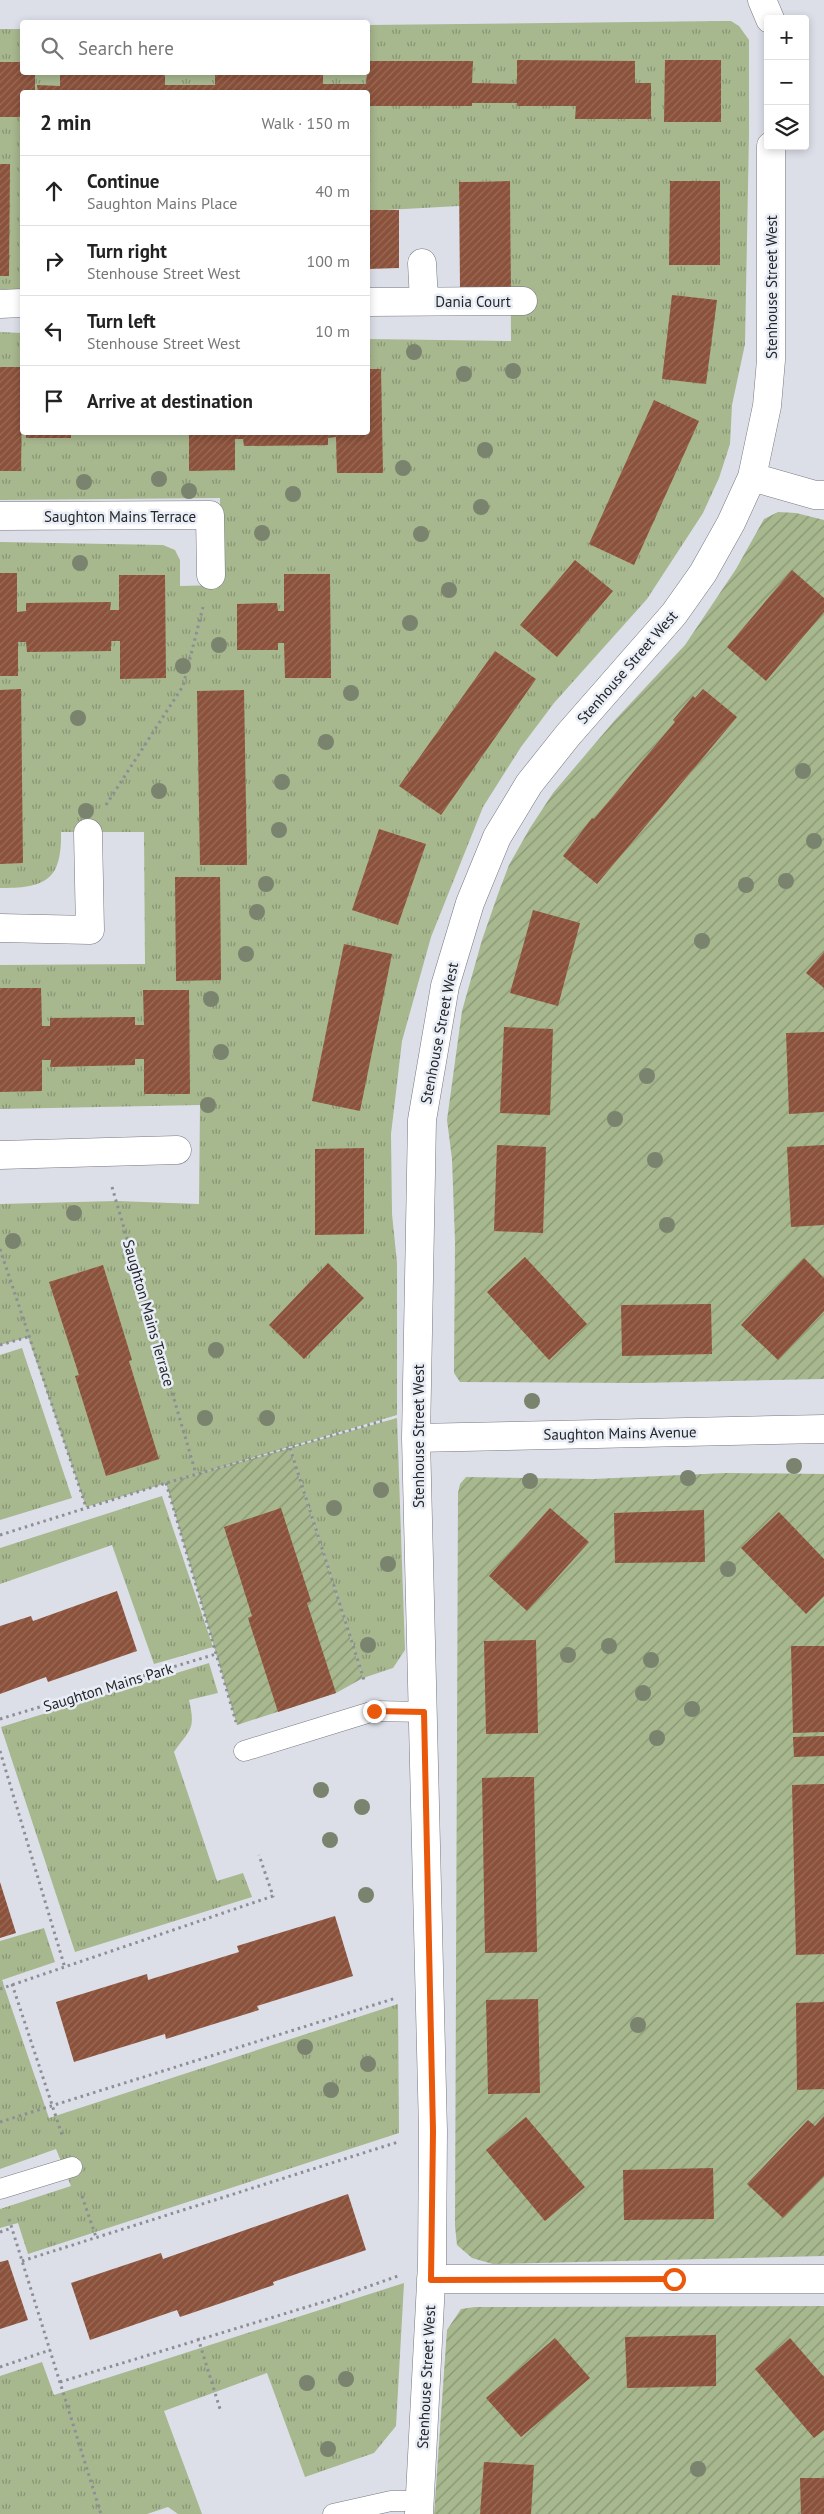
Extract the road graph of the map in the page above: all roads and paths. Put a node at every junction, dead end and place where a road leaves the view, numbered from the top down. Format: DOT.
graph roads {
  1 [pos="762,0"];
  2 [pos="768,15"];
  3 [pos="771,150"];
  4 [pos="422,263"];
  5 [pos="424,301"];
  6 [pos="522,301"];
  7 [pos="370,302"];
  8 [pos="0,304"];
  9 [pos="20,304"];
  10 [pos="752,477"];
  11 [pos="824,495"];
  12 [pos="0,516"];
  13 [pos="211,574"];
  14 [pos="88,833"];
  15 [pos="0,928"];
  16 [pos="177,1150"];
  17 [pos="102,1152"];
  18 [pos="0,1155"];
  19 [pos="0,1249"];
  20 [pos="28,1337"];
  21 [pos="0,1345"];
  22 [pos="386,1420"];
  23 [pos="824,1428"];
  24 [pos="416,1438"];
  25 [pos="290,1448"];
  26 [pos="196,1474"];
  27 [pos="166,1483"];
  28 [pos="86,1507"];
  29 [pos="0,1535"];
  30 [pos="216,1654"];
  31 [pos="374,1711"];
  32 [pos="424,1712"];
  33 [pos="0,1719"];
  34 [pos="0,1751"];
  35 [pos="244,1751"];
  36 [pos="259,1855"];
  37 [pos="65,1968"];
  38 [pos="12,1984"];
  39 [pos="431,1987"];
  40 [pos="0,1989"];
  41 [pos="52,2105"];
  42 [pos="0,2122"];
  43 [pos="433,2131"];
  44 [pos="72,2167"];
  45 [pos="0,2189"];
  46 [pos="6,2209"];
  47 [pos="12,2228"];
  48 [pos="0,2232"];
  49 [pos="96,2238"];
  50 [pos="22,2260"];
  51 [pos="431,2272"];
  52 [pos="824,2279"];
  53 [pos="198,2338"];
  54 [pos="50,2350"];
  55 [pos="0,2367"];
  56 [pos="60,2382"];
  57 [pos="220,2409"];
  58 [pos="419,2507"];
  59 [pos="101,2514"];
  60 [pos="333,2514"];
  1 -- 2 [label="street"];
  3 -- 10 [label="street, Stenhouse Street West"];
  4 -- 5 [label="street, Dania Court"];
  5 -- 6 [label="street, Dania Court"];
  5 -- 7 [label="street, Dania Court"];
  8 -- 9 [label="street"];
  10 -- 11 [label="street"];
  10 -- 24 [label="street, Stenhouse Street West"];
  12 -- 13 [label="street, Saughton Mains Terrace"];
  13 -- 14 [label="path"];
  14 -- 15 [label="street"];
  16 -- 17 [label="street"];
  17 -- 18 [label="street"];
  17 -- 26 [label="path, Saughton Mains Terrace"];
  19 -- 20 [label="path"];
  20 -- 21 [label="path"];
  20 -- 28 [label="path"];
  22 -- 25 [label="path"];
  23 -- 24 [label="street, Saughton Mains Avenue"];
  24 -- 32 [label="street, Stenhouse Street West"];
  25 -- 26 [label="path"];
  25 -- 31 [label="path"];
  26 -- 27 [label="path"];
  27 -- 28 [label="path"];
  27 -- 30 [label="path"];
  28 -- 29 [label="path"];
  30 -- 33 [label="path, Saughton Mains Park"];
  30 -- 35 [label="path"];
  31 -- 32 [label="lane"];
  31 -- 35 [label="lane"];
  32 -- 39 [label="street, Stenhouse Street West"];
  34 -- 37 [label="path"];
  36 -- 37 [label="path"];
  37 -- 38 [label="path"];
  38 -- 40 [label="path"];
  38 -- 41 [label="path"];
  39 -- 41 [label="path"];
  39 -- 43 [label="street, Stenhouse Street West"];
  41 -- 42 [label="path"];
  41 -- 44 [label="path"];
  43 -- 49 [label="path"];
  43 -- 51 [label="street, Stenhouse Street West"];
  44 -- 45 [label="lane"];
  44 -- 49 [label="path"];
  46 -- 47 [label="path"];
  47 -- 48 [label="path"];
  47 -- 50 [label="path"];
  49 -- 50 [label="path"];
  50 -- 54 [label="path"];
  51 -- 52 [label="street"];
  51 -- 53 [label="path"];
  51 -- 58 [label="street, Stenhouse Street West"];
  53 -- 56 [label="path"];
  53 -- 57 [label="path"];
  54 -- 55 [label="path"];
  54 -- 56 [label="path"];
  56 -- 59 [label="path"];
  58 -- 60 [label="lane, Stenhouse Street West"];
}
